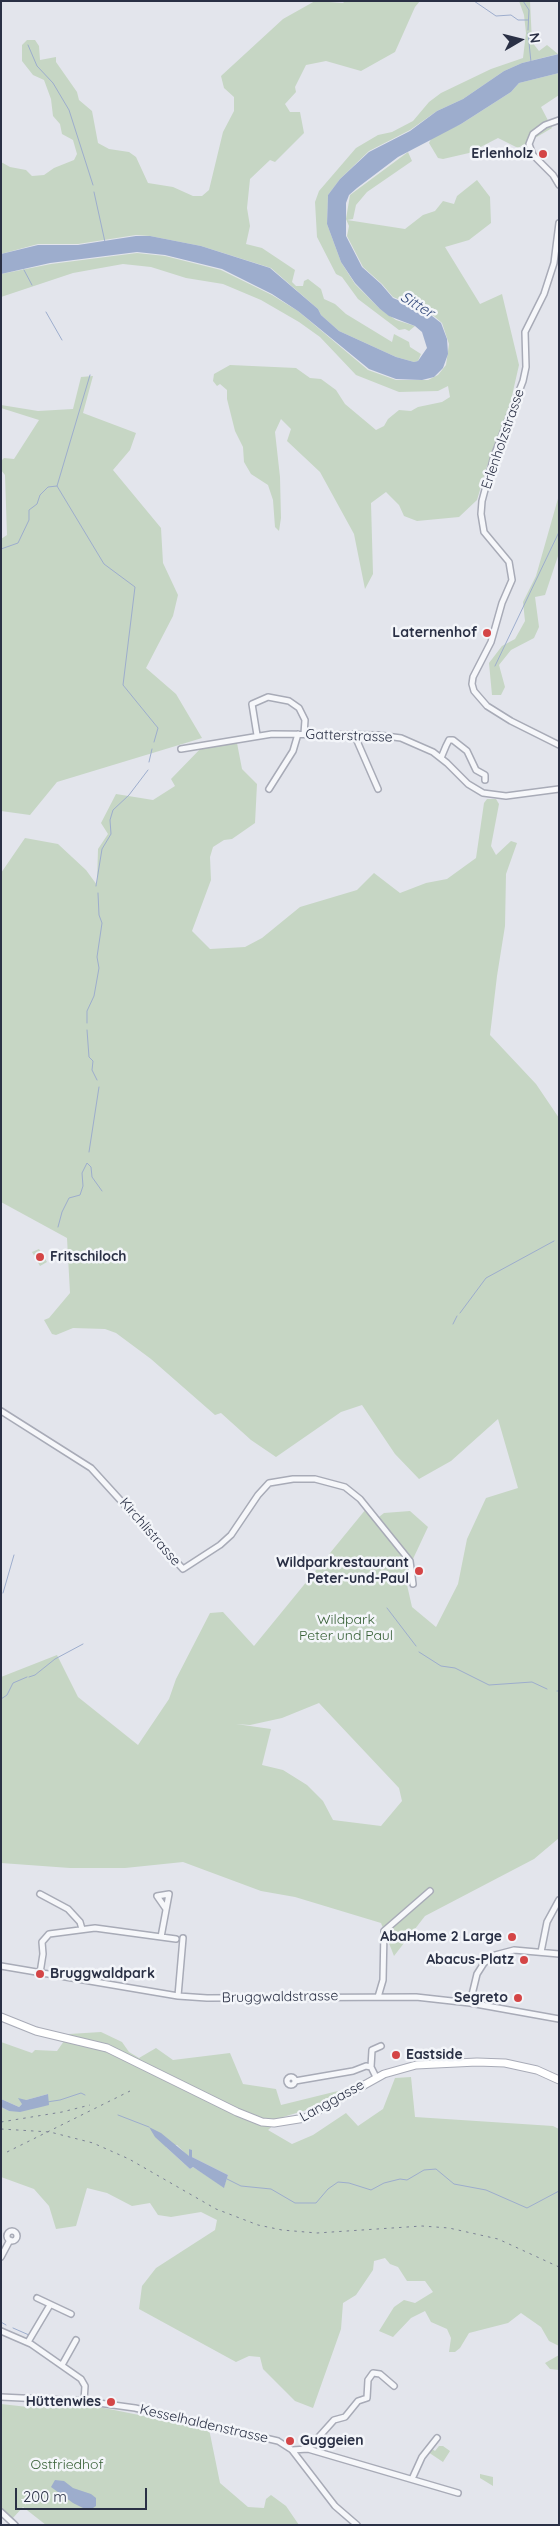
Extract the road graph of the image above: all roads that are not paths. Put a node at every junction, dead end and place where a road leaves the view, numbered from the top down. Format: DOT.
graph roads {
  1 [pos="559,120"];
  2 [pos="559,185"];
  3 [pos="559,224"];
  4 [pos="298,734"];
  5 [pos="304,734"];
  6 [pos="354,734"];
  7 [pos="256,735"];
  8 [pos="559,745"];
  9 [pos="181,749"];
  10 [pos="441,758"];
  11 [pos="484,780"];
  12 [pos="269,789"];
  13 [pos="378,789"];
  14 [pos="559,789"];
  15 [pos="1,1411"];
  16 [pos="413,1584"];
  17 [pos="430,1891"];
  18 [pos="40,1894"];
  19 [pos="559,1900"];
  20 [pos="166,1909"];
  21 [pos="82,1929"];
  22 [pos="161,1937"];
  23 [pos="183,1938"];
  24 [pos="176,1939"];
  25 [pos="541,1952"];
  26 [pos="559,1954"];
  27 [pos="1,1966"];
  28 [pos="40,1973"];
  29 [pos="178,1996"];
  30 [pos="378,1997"];
  31 [pos="470,2003"];
  32 [pos="1,2017"];
  33 [pos="559,2018"];
  34 [pos="381,2046"];
  35 [pos="371,2067"];
  36 [pos="376,2078"];
  37 [pos="559,2080"];
  38 [pos="295,2081"];
  39 [pos="10,2240"];
  40 [pos="1,2257"];
  41 [pos="37,2298"];
  42 [pos="50,2305"];
  43 [pos="71,2314"];
  44 [pos="1,2331"];
  45 [pos="76,2340"];
  46 [pos="28,2342"];
  47 [pos="62,2365"];
  48 [pos="394,2386"];
  49 [pos="1,2397"];
  50 [pos="84,2401"];
  51 [pos="437,2438"];
  52 [pos="308,2449"];
  53 [pos="292,2450"];
  54 [pos="412,2479"];
  55 [pos="458,2493"];
  56 [pos="1,2512"];
  57 [pos="15,2525"];
  58 [pos="357,2525"];
  1 -- 2 [label="street"];
  3 -- 8 [label="street, Erlenholzstrasse"];
  4 -- 5 [label="street, Gatterstrasse"];
  4 -- 7 [label="street, Gatterstrasse"];
  4 -- 12 [label="street"];
  5 -- 6 [label="street, Gatterstrasse"];
  5 -- 7 [label="street"];
  6 -- 10 [label="street, Gatterstrasse"];
  6 -- 13 [label="street"];
  7 -- 9 [label="street, Gatterstrasse"];
  10 -- 11 [label="street"];
  10 -- 14 [label="street, Gatterstrasse"];
  15 -- 16 [label="street, Kirchlistrasse"];
  17 -- 30 [label="street"];
  18 -- 21 [label="street"];
  19 -- 25 [label="street"];
  20 -- 22 [label="street"];
  21 -- 22 [label="street"];
  21 -- 28 [label="street"];
  22 -- 24 [label="street"];
  23 -- 29 [label="street"];
  25 -- 26 [label="street"];
  25 -- 31 [label="street"];
  27 -- 28 [label="street, Bruggwaldstrasse"];
  28 -- 29 [label="street, Bruggwaldstrasse"];
  29 -- 30 [label="street, Bruggwaldstrasse"];
  30 -- 31 [label="street, Bruggwaldstrasse"];
  31 -- 33 [label="street, Bruggwaldstrasse"];
  32 -- 36 [label="main road, Langgasse"];
  34 -- 35 [label="street"];
  35 -- 36 [label="street"];
  35 -- 38 [label="street"];
  36 -- 37 [label="main road, Langgasse"];
  39 -- 40 [label="street"];
  41 -- 42 [label="street"];
  42 -- 43 [label="street"];
  42 -- 46 [label="street"];
  44 -- 46 [label="street"];
  45 -- 47 [label="street"];
  46 -- 47 [label="street"];
  47 -- 50 [label="street"];
  48 -- 52 [label="street"];
  49 -- 50 [label="street, Kesselhaldenstrasse"];
  50 -- 53 [label="street, Kesselhaldenstrasse"];
  51 -- 54 [label="street"];
  52 -- 53 [label="street, Kesselhaldenstrasse"];
  52 -- 54 [label="street, Kesselhaldenstrasse"];
  53 -- 58 [label="street"];
  54 -- 55 [label="street, Kesselhaldenstrasse"];
  56 -- 57 [label="street"];
}
